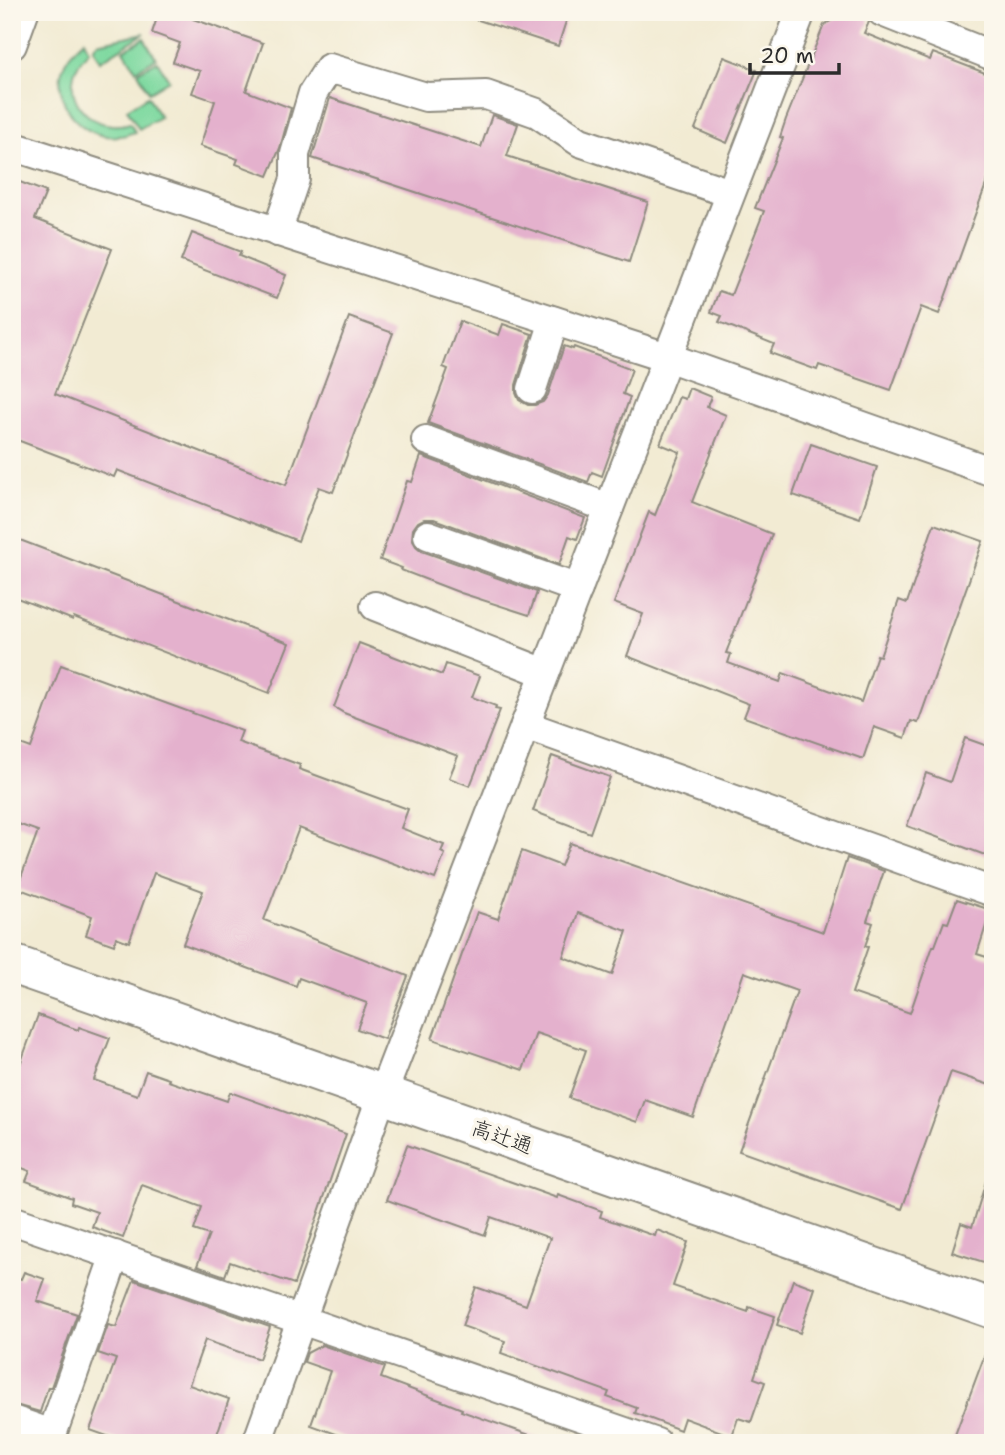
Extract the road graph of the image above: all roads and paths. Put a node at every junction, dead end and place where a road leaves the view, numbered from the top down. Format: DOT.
graph roads {
  1 [pos="24,12"];
  2 [pos="801,12"];
  3 [pos="882,12"];
  4 [pos="12,45"];
  5 [pos="993,56"];
  6 [pos="12,146"];
  7 [pos="730,193"];
  8 [pos="277,232"];
  9 [pos="554,321"];
  10 [pos="667,357"];
  11 [pos="532,389"];
  12 [pos="426,440"];
  13 [pos="993,472"];
  14 [pos="608,508"];
  15 [pos="428,535"];
  16 [pos="578,589"];
  17 [pos="375,606"];
  18 [pos="545,673"];
  19 [pos="525,725"];
  20 [pos="993,892"];
  21 [pos="12,964"];
  22 [pos="382,1095"];
  23 [pos="12,1220"];
  24 [pos="115,1255"];
  25 [pos="993,1309"];
  26 [pos="301,1320"];
  27 [pos="12,1420"];
  28 [pos="51,1438"];
  29 [pos="257,1443"];
  30 [pos="657,1443"];
  1 -- 4 [label="street"];
  2 -- 7 [label="street"];
  3 -- 5 [label="street"];
  6 -- 8 [label="street"];
  7 -- 8 [label="street"];
  7 -- 10 [label="street"];
  8 -- 9 [label="street"];
  9 -- 10 [label="street"];
  9 -- 11 [label="street"];
  10 -- 13 [label="street"];
  10 -- 14 [label="street"];
  12 -- 14 [label="street"];
  14 -- 16 [label="street"];
  15 -- 16 [label="street"];
  16 -- 18 [label="street"];
  17 -- 18 [label="street"];
  18 -- 19 [label="street"];
  19 -- 20 [label="street"];
  19 -- 22 [label="street"];
  21 -- 22 [label="street, 高辻通"];
  22 -- 25 [label="street, 高辻通"];
  22 -- 26 [label="street"];
  23 -- 24 [label="street"];
  24 -- 26 [label="street"];
  24 -- 28 [label="street"];
  26 -- 29 [label="street"];
  26 -- 30 [label="street"];
  27 -- 28 [label="street"];
}
